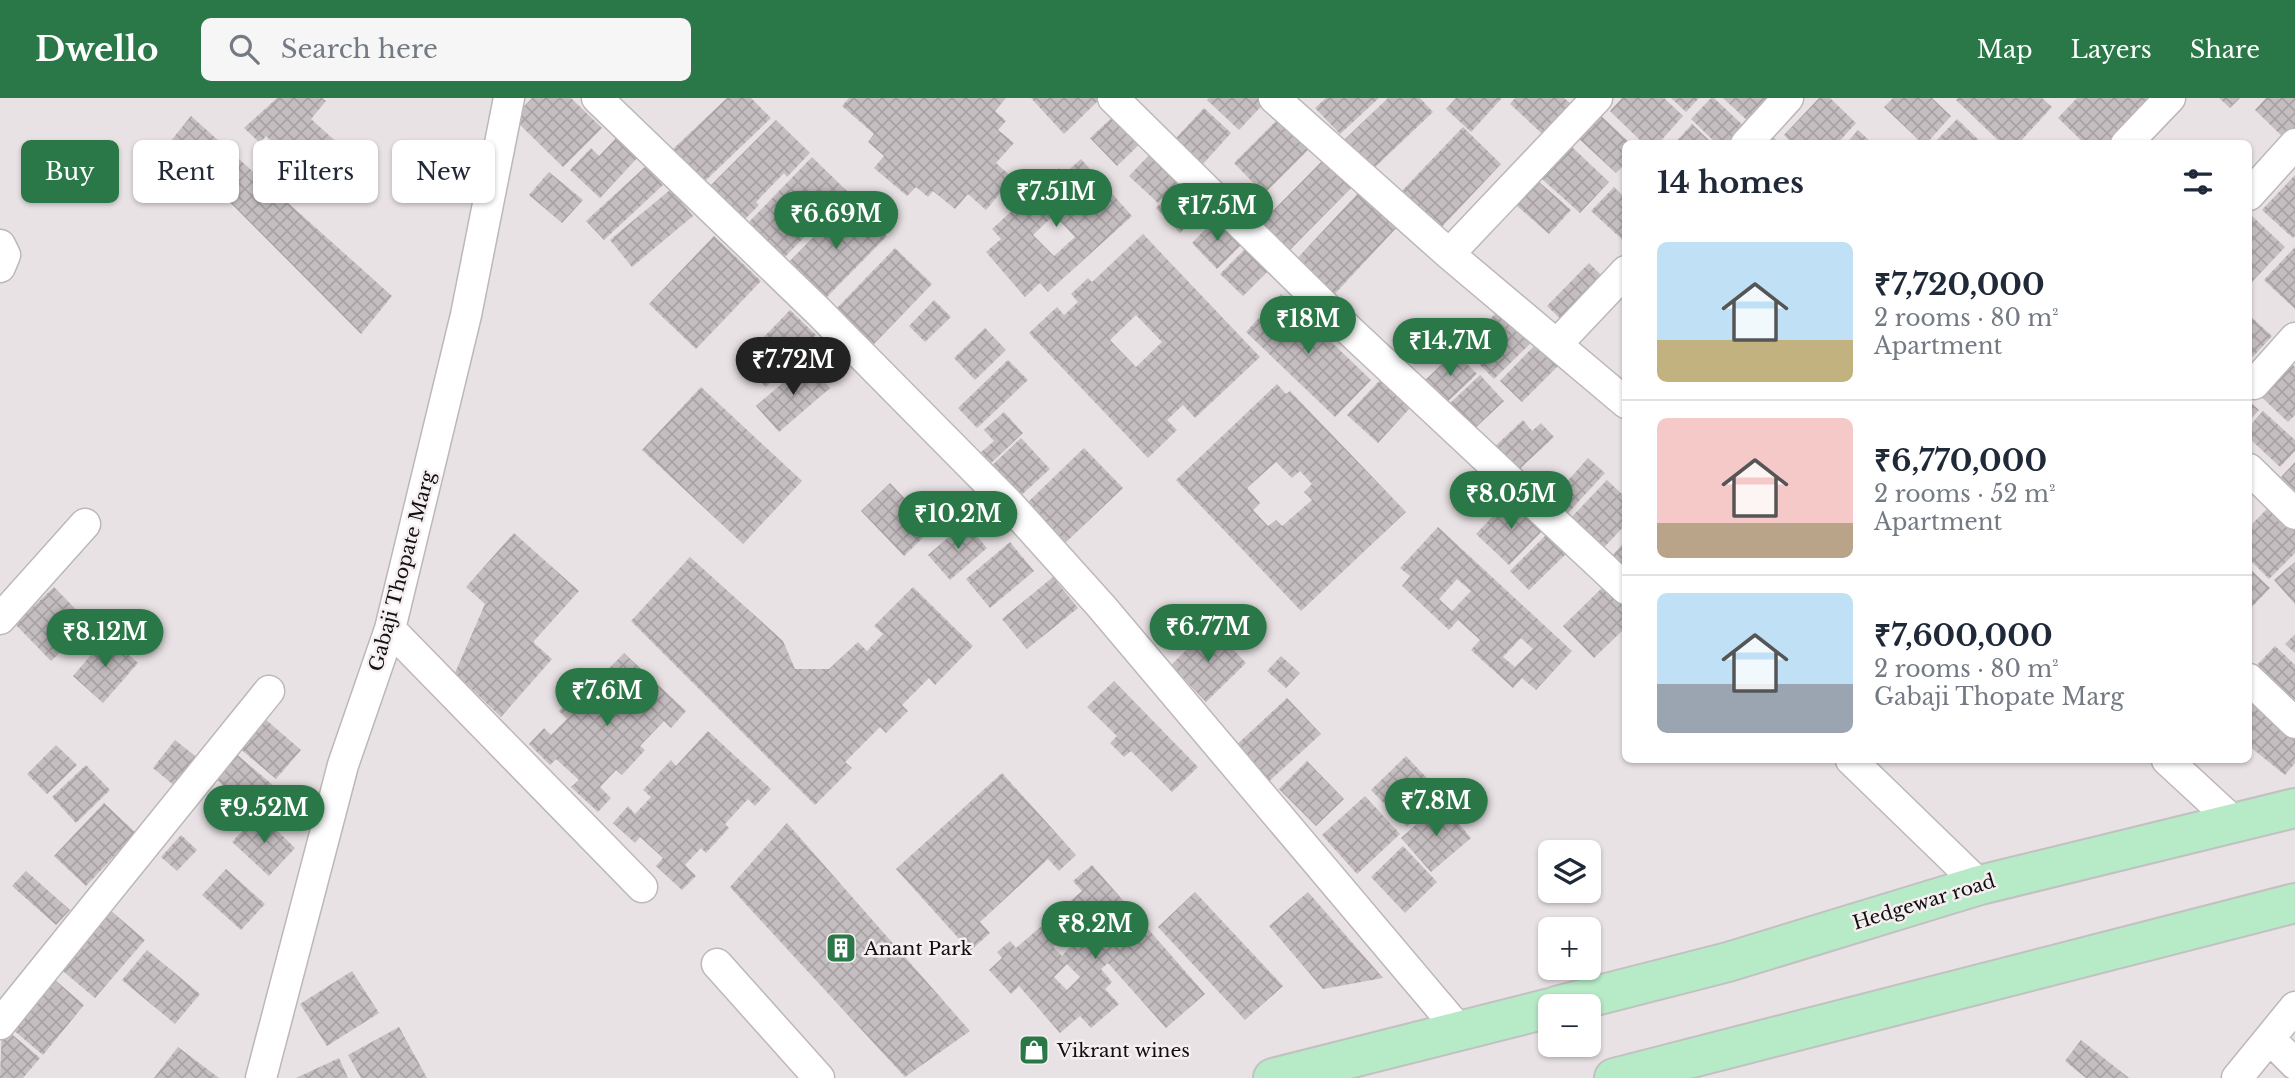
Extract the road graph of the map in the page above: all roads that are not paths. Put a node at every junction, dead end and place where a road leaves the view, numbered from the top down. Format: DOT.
graph roads {
  1 [pos="509,98"];
  2 [pos="597,98"];
  3 [pos="1114,98"];
  4 [pos="1274,98"];
  5 [pos="1597,98"];
  6 [pos="1788,98"];
  7 [pos="2170,98"];
  8 [pos="1750,140"];
  9 [pos="2130,140"];
  10 [pos="2295,144"];
  11 [pos="2252,192"];
  12 [pos="0,245"];
  13 [pos="1449,254"];
  14 [pos="0,267"];
  15 [pos="1622,275"];
  16 [pos="2295,338"];
  17 [pos="1557,344"];
  18 [pos="2254,384"];
  19 [pos="1622,400"];
  20 [pos="2252,472"];
  21 [pos="2295,514"];
  22 [pos="85,524"];
  23 [pos="1622,585"];
  24 [pos="0,619"];
  25 [pos="390,629"];
  26 [pos="2252,682"];
  27 [pos="269,691"];
  28 [pos="2295,723"];
  29 [pos="1854,763"];
  30 [pos="2170,763"];
  31 [pos="2295,807"];
  32 [pos="2233,821"];
  33 [pos="1979,885"];
  34 [pos="642,887"];
  35 [pos="2295,903"];
  36 [pos="717,964"];
  37 [pos="1601,994"];
  38 [pos="2295,1007"];
  39 [pos="1538,1011"];
  40 [pos="0,1024"];
  41 [pos="1460,1031"];
  42 [pos="2270,1039"];
  43 [pos="2295,1064"];
  44 [pos="1672,1070"];
  45 [pos="261,1078"];
  46 [pos="819,1078"];
  47 [pos="1273,1078"];
  48 [pos="1614,1078"];
  49 [pos="2238,1078"];
  1 -- 25 [label="street, Gabaji Thopate Marg"];
  2 -- 41 [label="street"];
  3 -- 23 [label="street"];
  4 -- 13 [label="street"];
  5 -- 13 [label="street"];
  6 -- 8 [label="street"];
  7 -- 9 [label="street"];
  10 -- 11 [label="street"];
  12 -- 14 [label="street"];
  13 -- 17 [label="street"];
  15 -- 17 [label="street"];
  16 -- 18 [label="street"];
  17 -- 19 [label="street"];
  20 -- 21 [label="street"];
  22 -- 24 [label="street"];
  25 -- 34 [label="street"];
  25 -- 45 [label="street, Gabaji Thopate Marg"];
  26 -- 28 [label="street"];
  27 -- 40 [label="street"];
  29 -- 33 [label="street"];
  30 -- 32 [label="street"];
  31 -- 32 [label="main road, Hedgewar road"];
  32 -- 33 [label="main road, Hedgewar road"];
  33 -- 37 [label="main road, Hedgewar road"];
  35 -- 44 [label="main road"];
  36 -- 46 [label="street"];
  38 -- 42 [label="street"];
  39 -- 41 [label="main road"];
  41 -- 47 [label="main road"];
  42 -- 43 [label="street"];
  42 -- 49 [label="street"];
  44 -- 48 [label="main road"];
}
